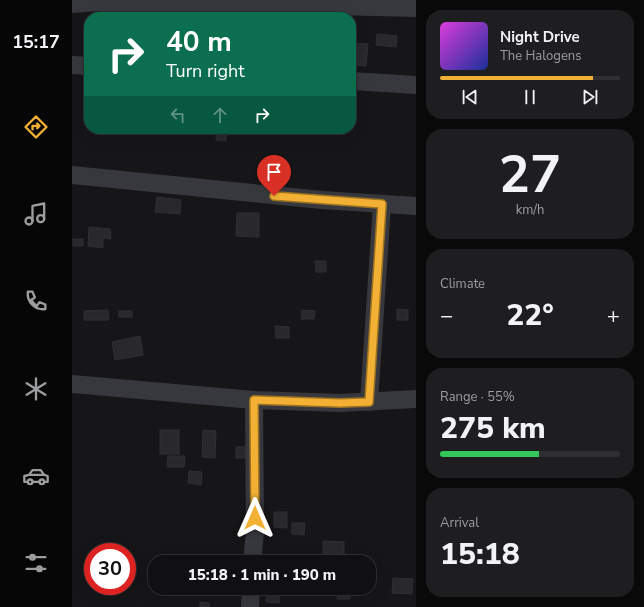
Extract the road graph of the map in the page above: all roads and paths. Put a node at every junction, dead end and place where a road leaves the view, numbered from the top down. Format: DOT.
graph roads {
  1 [pos="100,1"];
  2 [pos="72,4"];
  3 [pos="416,8"];
  4 [pos="72,66"];
  5 [pos="84,66"];
  6 [pos="356,81"];
  7 [pos="416,85"];
  8 [pos="72,175"];
  9 [pos="382,204"];
  10 [pos="416,206"];
  11 [pos="72,384"];
  12 [pos="416,399"];
  13 [pos="254,400"];
  14 [pos="369,402"];
  15 [pos="253,555"];
  16 [pos="250,595"];
  17 [pos="250,607"];
  1 -- 2 [label="street"];
  1 -- 3 [label="street"];
  4 -- 5 [label="street"];
  6 -- 7 [label="street"];
  8 -- 9 [label="street"];
  9 -- 10 [label="street"];
  9 -- 14 [label="street"];
  11 -- 13 [label="street"];
  12 -- 14 [label="street"];
  13 -- 14 [label="street"];
  13 -- 15 [label="street"];
  16 -- 17 [label="street"];
}
